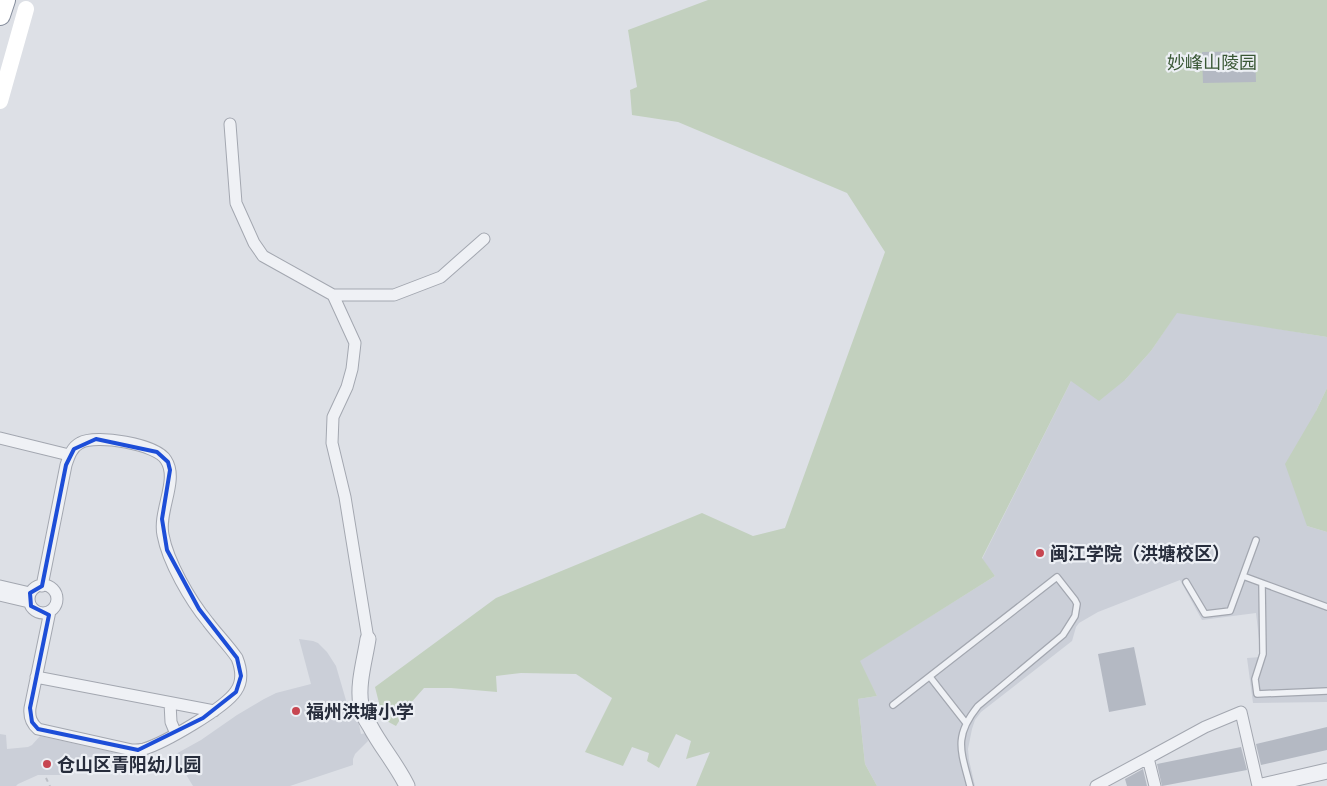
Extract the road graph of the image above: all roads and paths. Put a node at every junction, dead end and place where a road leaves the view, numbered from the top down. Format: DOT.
graph roads {
  1 [pos="5,0"];
  2 [pos="28,4"];
  3 [pos="0,15"];
  4 [pos="0,75"];
  5 [pos="0,101"];
  6 [pos="230,124"];
  7 [pos="484,239"];
  8 [pos="333,295"];
  9 [pos="0,438"];
  10 [pos="69,455"];
  11 [pos="1256,540"];
  12 [pos="1242,576"];
  13 [pos="1186,582"];
  14 [pos="1262,583"];
  15 [pos="0,586"];
  16 [pos="42,586"];
  17 [pos="0,595"];
  18 [pos="30,597"];
  19 [pos="1327,607"];
  20 [pos="50,611"];
  21 [pos="368,639"];
  22 [pos="36,677"];
  23 [pos="930,677"];
  24 [pos="1327,691"];
  25 [pos="170,702"];
  26 [pos="893,705"];
  27 [pos="214,711"];
  28 [pos="966,723"];
  29 [pos="176,734"];
  30 [pos="1148,758"];
  31 [pos="1327,771"];
  32 [pos="46,778"];
  33 [pos="1281,784"];
  34 [pos="50,786"];
  35 [pos="408,786"];
  36 [pos="970,786"];
  37 [pos="1096,786"];
  38 [pos="1155,786"];
  39 [pos="1258,786"];
  40 [pos="1262,786"];
  1 -- 3 [label="highway"];
  2 -- 4 [label="main road"];
  2 -- 5 [label="main road"];
  6 -- 8 [label="street"];
  7 -- 8 [label="street"];
  8 -- 21 [label="street"];
  9 -- 10 [label="street"];
  10 -- 16 [label="street"];
  10 -- 27 [label="street"];
  11 -- 12 [label="lane"];
  12 -- 13 [label="lane"];
  12 -- 14 [label="lane"];
  14 -- 19 [label="lane"];
  14 -- 24 [label="lane"];
  15 -- 18 [label="street"];
  16 -- 18 [label="street"];
  16 -- 20 [label="street"];
  17 -- 18 [label="street"];
  18 -- 20 [label="street"];
  20 -- 22 [label="street"];
  21 -- 35 [label="street"];
  22 -- 25 [label="street"];
  22 -- 29 [label="street"];
  23 -- 26 [label="lane"];
  23 -- 28 [label="lane"];
  23 -- 28 [label="lane"];
  25 -- 27 [label="street"];
  25 -- 29 [label="street"];
  27 -- 29 [label="street"];
  28 -- 36 [label="lane"];
  30 -- 37 [label="street"];
  30 -- 38 [label="street"];
  30 -- 39 [label="street"];
  31 -- 33 [label="street"];
  32 -- 34 [label="path"];
  33 -- 40 [label="street"];
}
